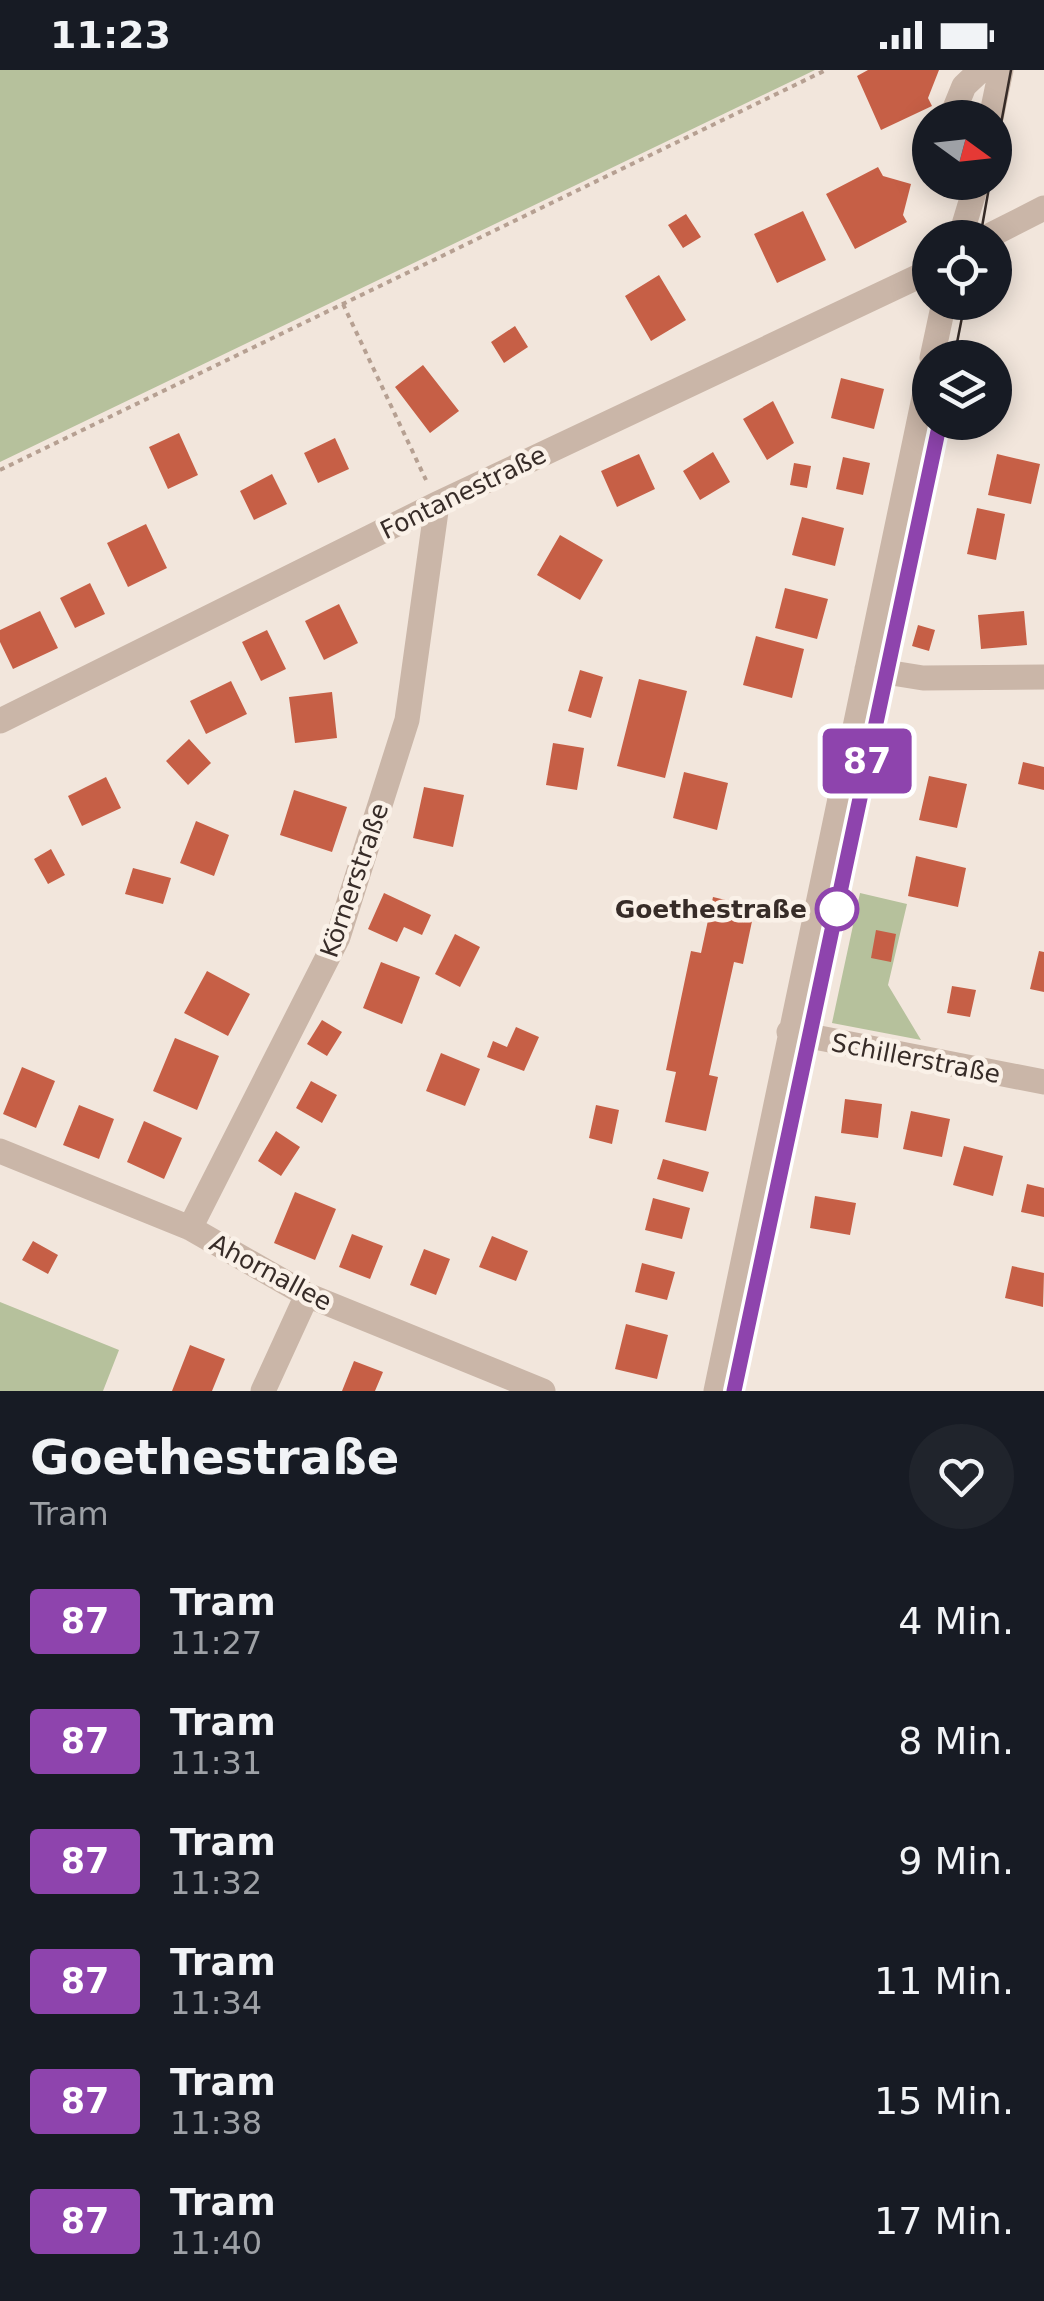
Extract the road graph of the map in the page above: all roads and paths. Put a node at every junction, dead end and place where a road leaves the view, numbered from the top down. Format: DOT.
graph roads {
  1 [pos="826,70"];
  2 [pos="981,70"];
  3 [pos="1001,70"];
  4 [pos="958,100"];
  5 [pos="995,100"];
  6 [pos="1044,208"];
  7 [pos="1012,224"];
  8 [pos="912,280"];
  9 [pos="342,304"];
  10 [pos="915,440"];
  11 [pos="0,470"];
  12 [pos="437,504"];
  13 [pos="868,669"];
  14 [pos="1044,677"];
  15 [pos="0,721"];
  16 [pos="789,1032"];
  17 [pos="1044,1082"];
  18 [pos="0,1152"];
  19 [pos="190,1228"];
  20 [pos="308,1294"];
  21 [pos="263,1391"];
  22 [pos="543,1391"];
  23 [pos="716,1391"];
  1 -- 9 [label="path"];
  2 -- 4 [label="street"];
  3 -- 5 [label="street"];
  6 -- 7 [label="street"];
  8 -- 12 [label="street, Fontanestraße"];
  9 -- 11 [label="path"];
  9 -- 12 [label="path"];
  10 -- 13 [label="street"];
  12 -- 15 [label="street, Fontanestraße"];
  12 -- 19 [label="street, Körnerstraße"];
  13 -- 14 [label="street"];
  13 -- 16 [label="street"];
  16 -- 17 [label="street, Schillerstraße"];
  16 -- 23 [label="street"];
  18 -- 19 [label="street, Ahornallee"];
  19 -- 20 [label="street, Ahornallee"];
  20 -- 21 [label="street"];
  20 -- 22 [label="street, Ahornallee"];
}
